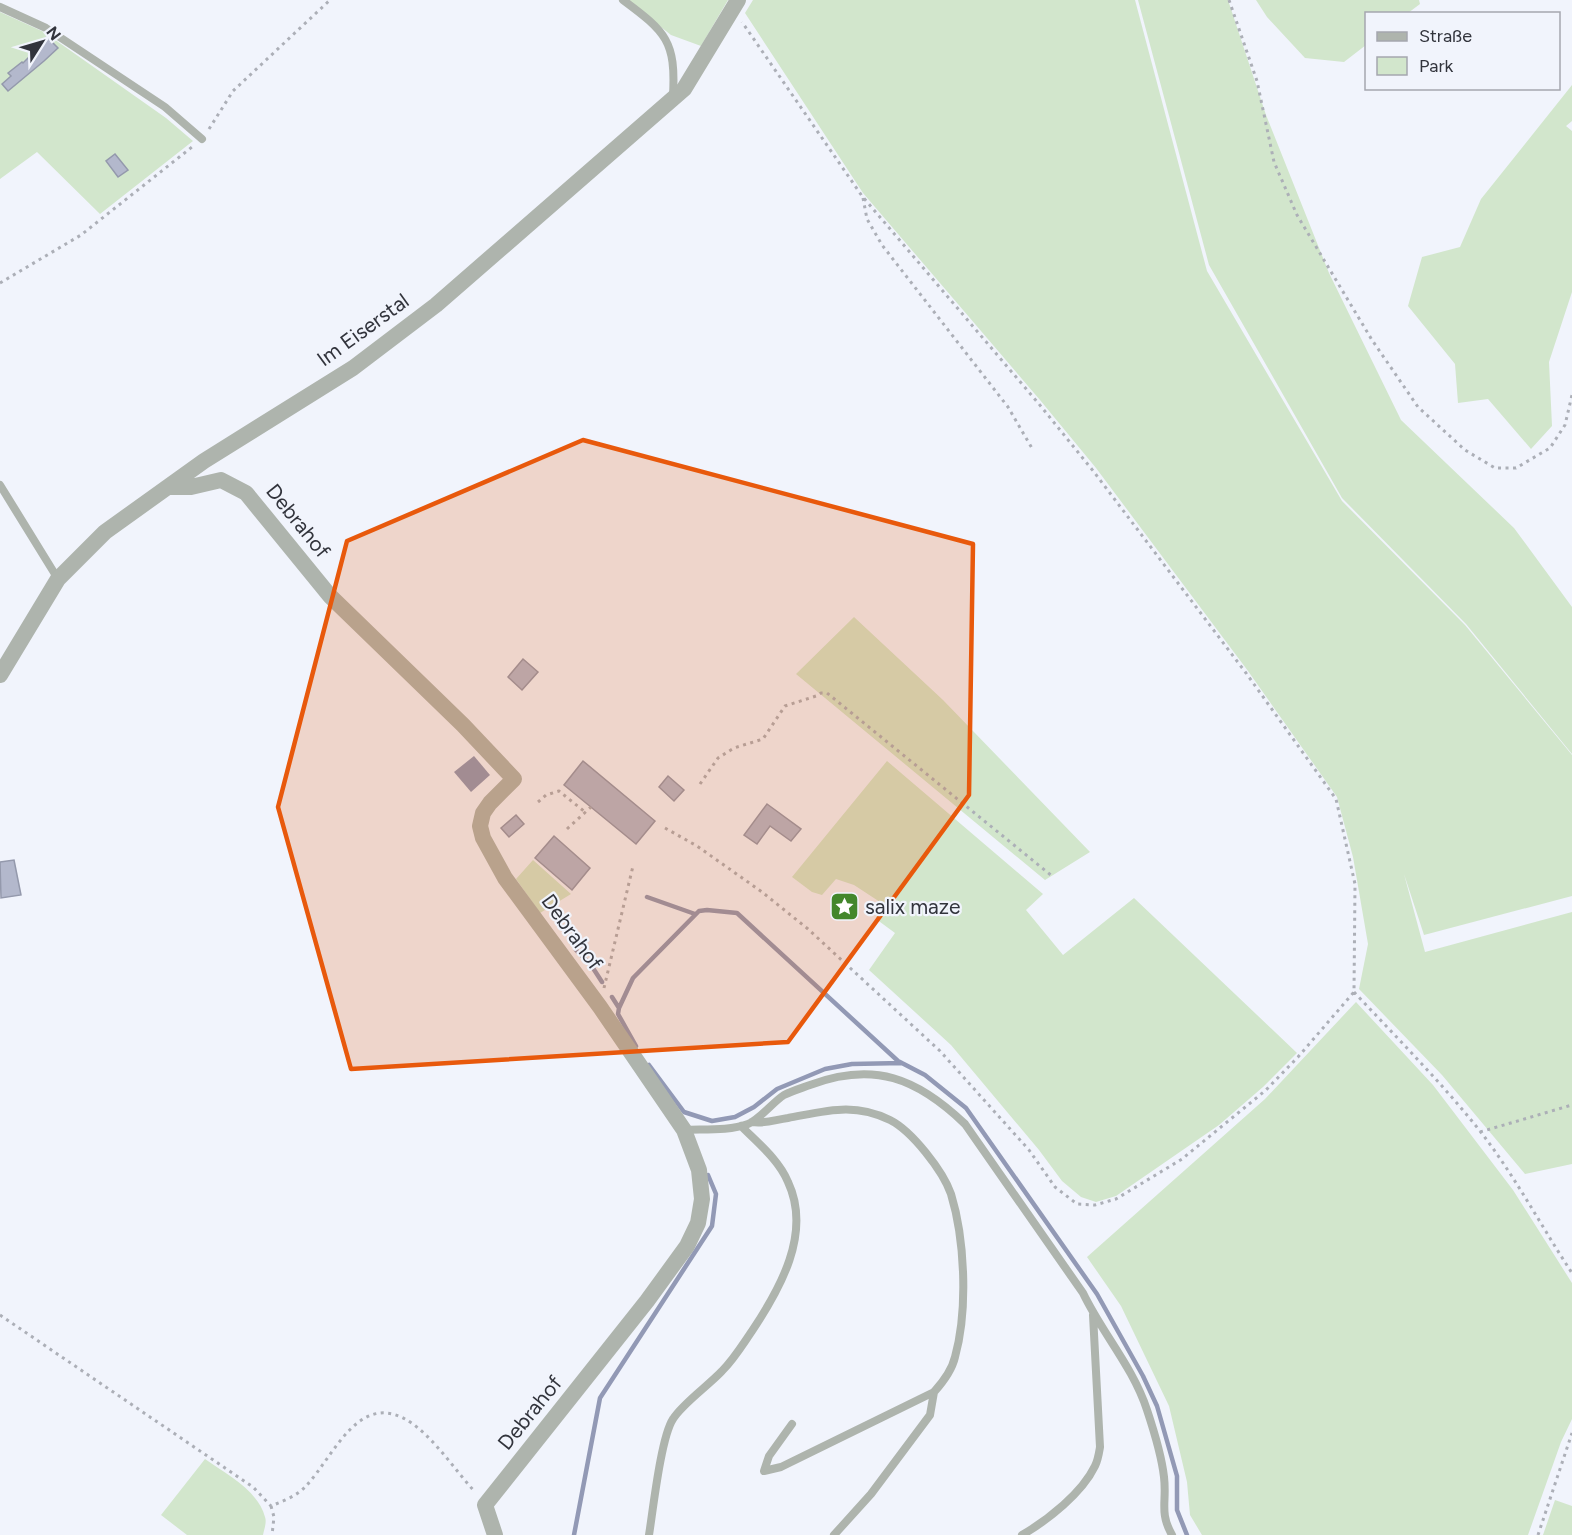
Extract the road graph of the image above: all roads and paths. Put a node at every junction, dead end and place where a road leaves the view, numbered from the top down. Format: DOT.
graph roads {
  1 [pos="330,0"];
  2 [pos="623,0"];
  3 [pos="1229,0"];
  4 [pos="736,4"];
  5 [pos="0,7"];
  6 [pos="672,100"];
  7 [pos="202,139"];
  8 [pos="862,196"];
  9 [pos="0,283"];
  10 [pos="1572,395"];
  11 [pos="1033,450"];
  12 [pos="0,485"];
  13 [pos="168,488"];
  14 [pos="58,579"];
  15 [pos="0,675"];
  16 [pos="700,784"];
  17 [pos="538,802"];
  18 [pos="591,807"];
  19 [pos="585,812"];
  20 [pos="665,828"];
  21 [pos="567,830"];
  22 [pos="633,866"];
  23 [pos="1052,876"];
  24 [pos="1354,992"];
  25 [pos="600,1007"];
  26 [pos="1572,1104"];
  27 [pos="752,1122"];
  28 [pos="741,1126"];
  29 [pos="684,1130"];
  30 [pos="1480,1132"];
  31 [pos="1572,1273"];
  32 [pos="1093,1314"];
  33 [pos="0,1315"];
  34 [pos="934,1392"];
  35 [pos="792,1424"];
  36 [pos="1572,1433"];
  37 [pos="485,1505"];
  38 [pos="271,1506"];
  39 [pos="272,1535"];
  40 [pos="495,1535"];
  41 [pos="649,1535"];
  42 [pos="834,1535"];
  43 [pos="1022,1535"];
  44 [pos="1172,1535"];
  45 [pos="1538,1535"];
  1 -- 7 [label="path"];
  2 -- 6 [label="lane"];
  3 -- 10 [label="path"];
  4 -- 6 [label="street, Im Eiserstal"];
  4 -- 8 [label="path"];
  5 -- 7 [label="lane"];
  6 -- 13 [label="street, Im Eiserstal"];
  7 -- 9 [label="path"];
  8 -- 11 [label="path"];
  8 -- 24 [label="path"];
  12 -- 14 [label="lane"];
  13 -- 14 [label="street, Im Eiserstal"];
  13 -- 25 [label="street, Debrahof"];
  14 -- 15 [label="street, Im Eiserstal"];
  16 -- 23 [label="path"];
  17 -- 19 [label="path"];
  18 -- 19 [label="path"];
  19 -- 21 [label="path"];
  20 -- 24 [label="path"];
  22 -- 25 [label="path"];
  24 -- 30 [label="path"];
  25 -- 29 [label="street, Debrahof"];
  26 -- 30 [label="path"];
  27 -- 28 [label="lane"];
  27 -- 32 [label="lane"];
  27 -- 34 [label="lane"];
  28 -- 29 [label="lane"];
  28 -- 41 [label="lane"];
  29 -- 37 [label="street, Debrahof"];
  30 -- 31 [label="path"];
  32 -- 43 [label="lane"];
  32 -- 44 [label="lane"];
  33 -- 38 [label="path"];
  34 -- 35 [label="lane"];
  34 -- 42 [label="lane"];
  36 -- 45 [label="path"];
  37 -- 38 [label="path"];
  37 -- 40 [label="street"];
  38 -- 39 [label="path"];
}
